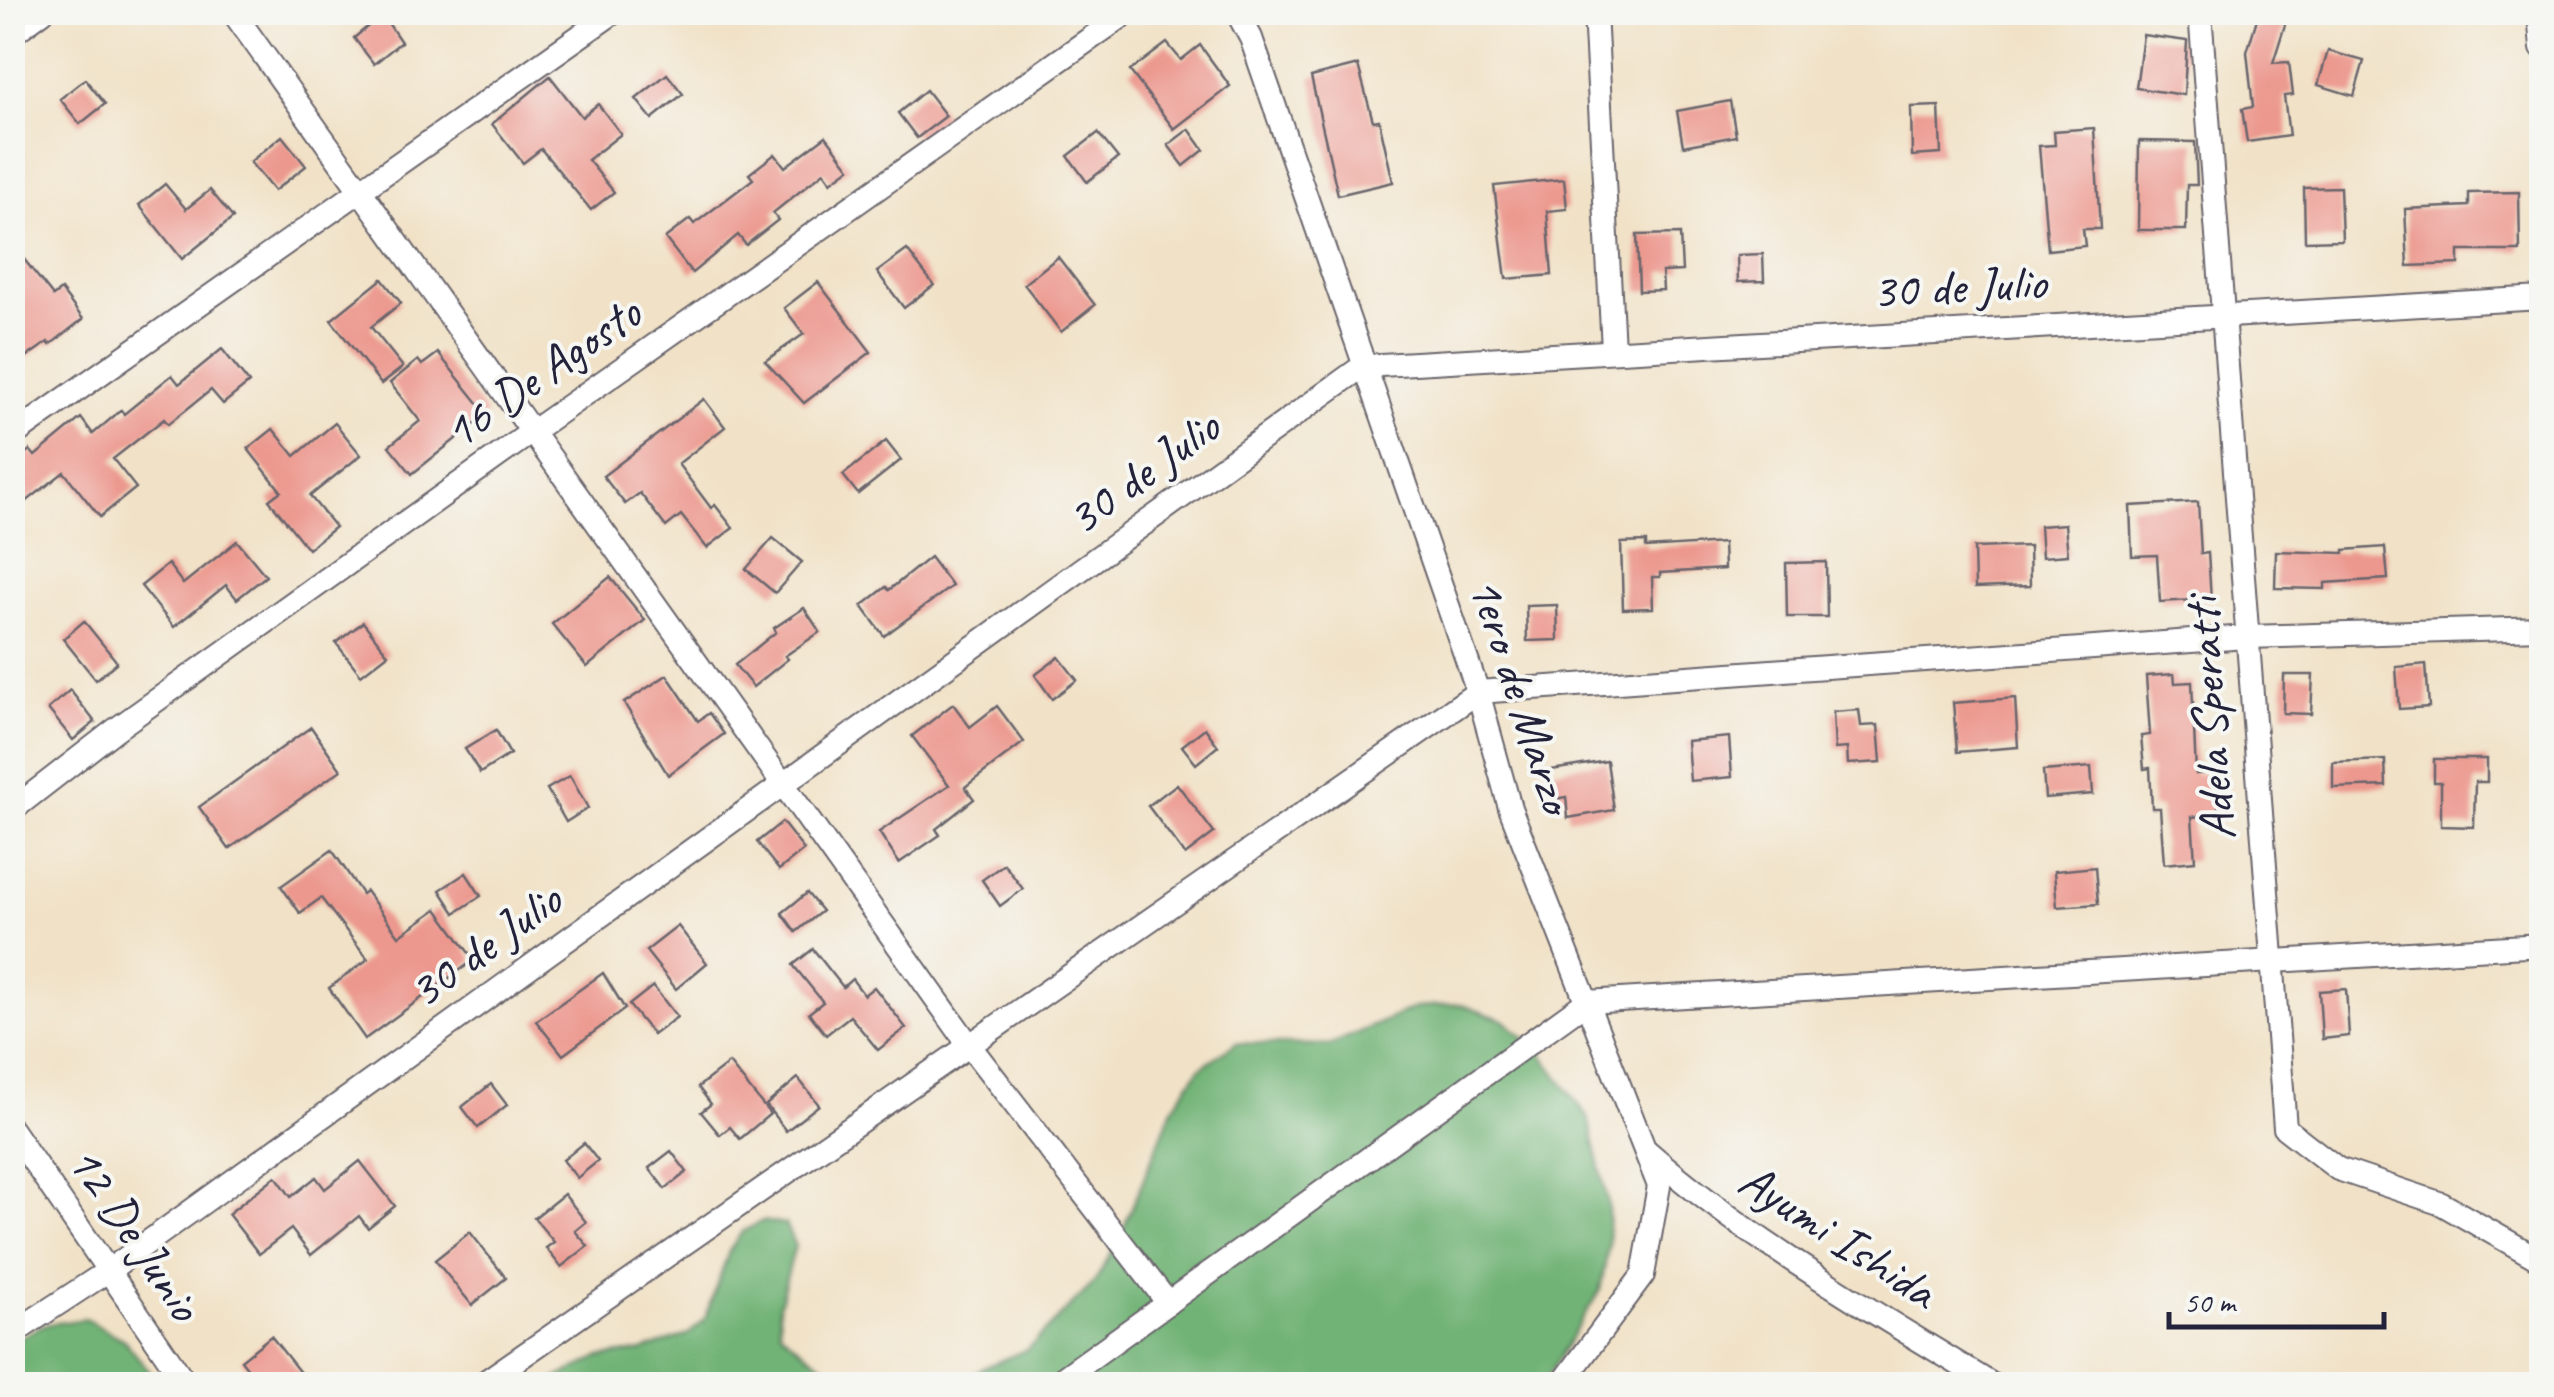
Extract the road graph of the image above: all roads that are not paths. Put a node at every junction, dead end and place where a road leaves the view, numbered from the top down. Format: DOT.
graph roads {
  1 [pos="42,12"];
  2 [pos="232,12"];
  3 [pos="614,12"];
  4 [pos="1128,12"];
  5 [pos="1237,12"];
  6 [pos="1595,12"];
  7 [pos="2200,12"];
  8 [pos="2539,12"];
  9 [pos="12,34"];
  10 [pos="2542,48"];
  11 [pos="359,192"];
  12 [pos="2542,298"];
  13 [pos="2223,315"];
  14 [pos="1613,350"];
  15 [pos="1364,366"];
  16 [pos="533,431"];
  17 [pos="12,436"];
  18 [pos="2542,628"];
  19 [pos="2247,638"];
  20 [pos="1478,692"];
  21 [pos="785,783"];
  22 [pos="12,810"];
  23 [pos="2542,945"];
  24 [pos="2272,961"];
  25 [pos="1586,1002"];
  26 [pos="970,1045"];
  27 [pos="12,1130"];
  28 [pos="1645,1150"];
  29 [pos="2542,1262"];
  30 [pos="108,1270"];
  31 [pos="1168,1303"];
  32 [pos="12,1334"];
  33 [pos="1982,1382"];
  34 [pos="186,1384"];
  35 [pos="482,1384"];
  36 [pos="1055,1384"];
  37 [pos="1562,1384"];
  1 -- 9 [label="street"];
  2 -- 11 [label="street"];
  3 -- 11 [label="street"];
  4 -- 16 [label="street, 16 De Agosto"];
  5 -- 15 [label="street, 1ero de Marzo"];
  6 -- 14 [label="street"];
  7 -- 13 [label="street, Adela Speratti"];
  8 -- 10 [label="street"];
  11 -- 16 [label="street"];
  11 -- 17 [label="street"];
  12 -- 13 [label="street, 30 de Julio"];
  13 -- 14 [label="street, 30 de Julio"];
  13 -- 19 [label="street, Adela Speratti"];
  14 -- 15 [label="street, 30 de Julio"];
  15 -- 20 [label="street, 1ero de Marzo"];
  15 -- 21 [label="street, 30 de Julio"];
  16 -- 21 [label="street"];
  16 -- 22 [label="street, 16 De Agosto"];
  18 -- 19 [label="street"];
  19 -- 20 [label="street"];
  19 -- 24 [label="street, Adela Speratti"];
  20 -- 25 [label="street, 1ero de Marzo"];
  20 -- 26 [label="street"];
  21 -- 26 [label="street"];
  21 -- 30 [label="street, 30 de Julio"];
  23 -- 24 [label="street"];
  24 -- 25 [label="street"];
  24 -- 29 [label="street, Adela Speratti"];
  25 -- 28 [label="street, 1ero de Marzo"];
  25 -- 31 [label="street"];
  26 -- 31 [label="street"];
  26 -- 35 [label="street"];
  27 -- 30 [label="street, 12 De Junio"];
  28 -- 33 [label="street, Ayumi Ishida"];
  28 -- 37 [label="street, 1ero de Marzo"];
  30 -- 32 [label="street, 30 de Julio"];
  30 -- 34 [label="street, 12 De Junio"];
  31 -- 36 [label="street"];
}
